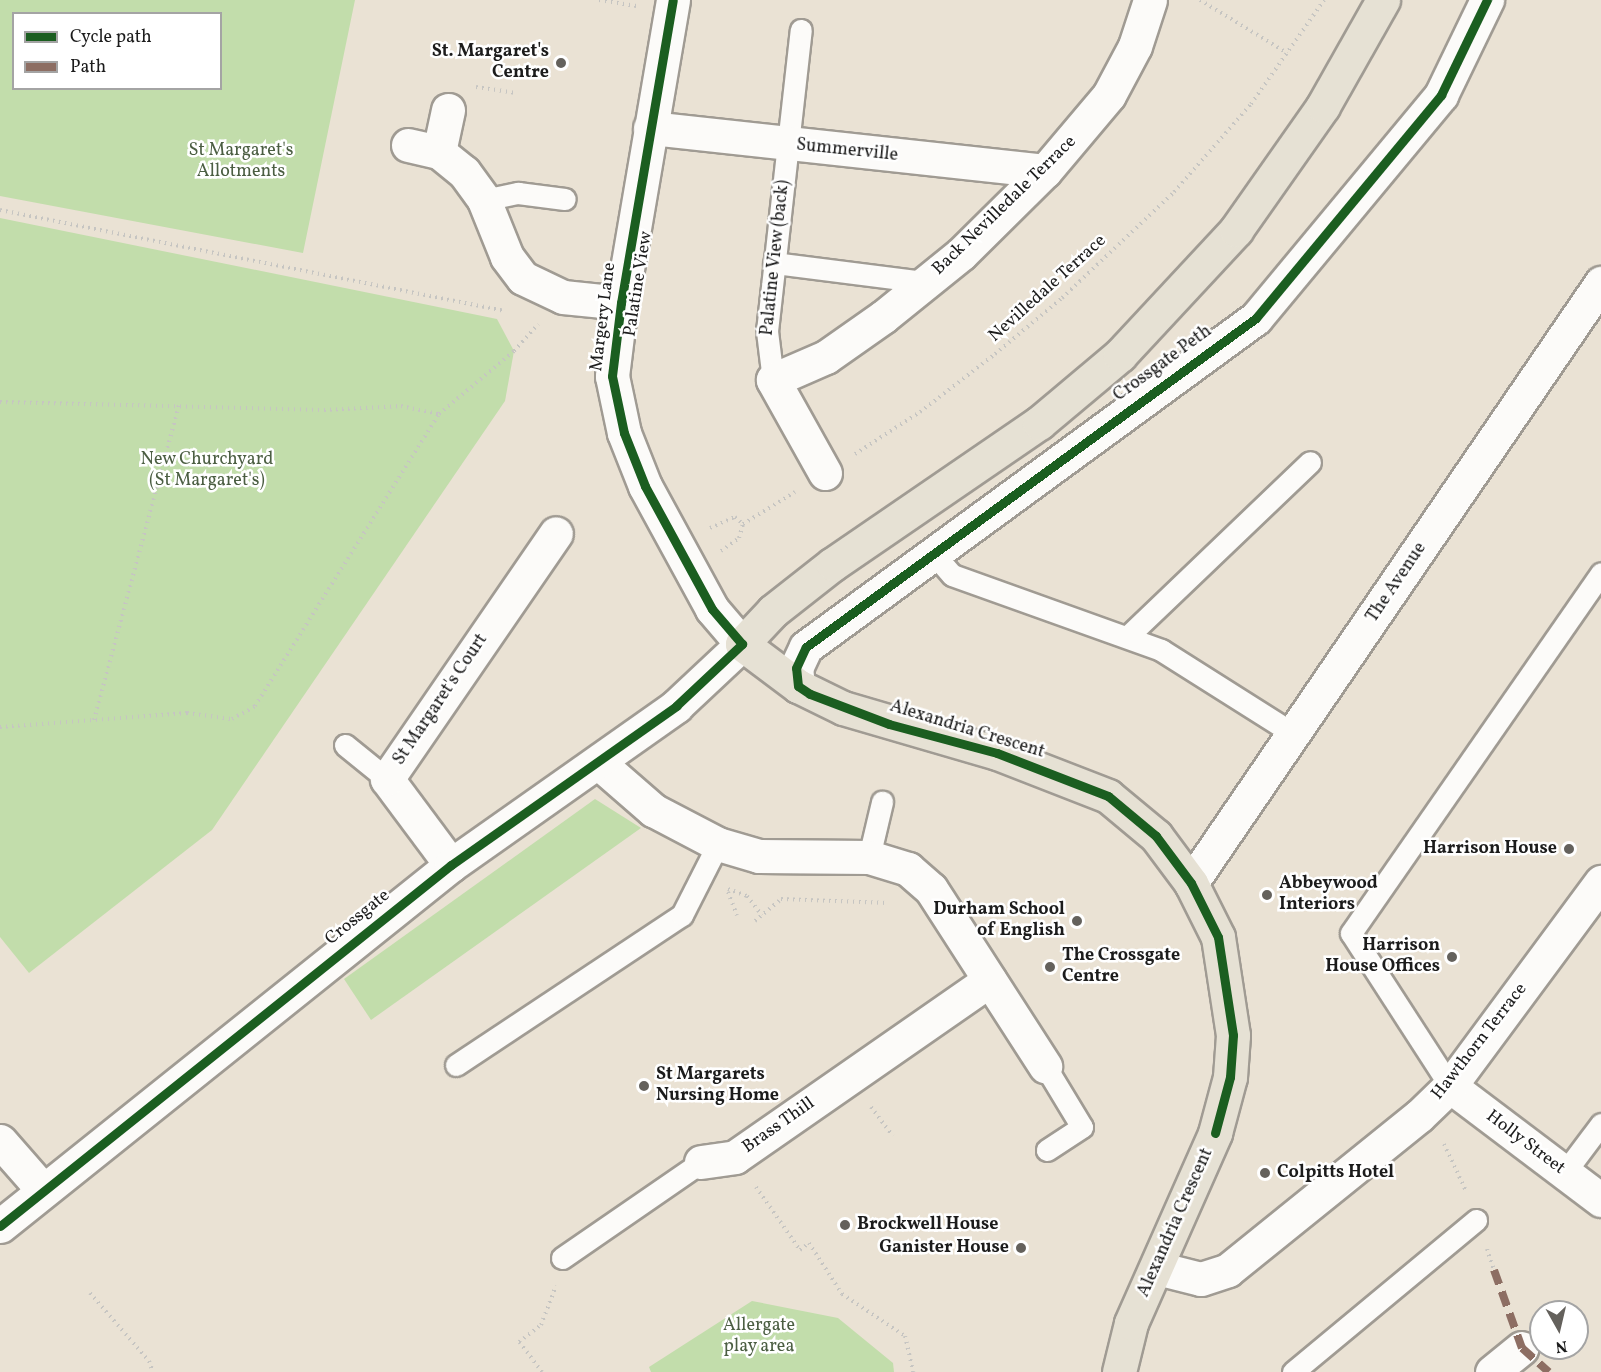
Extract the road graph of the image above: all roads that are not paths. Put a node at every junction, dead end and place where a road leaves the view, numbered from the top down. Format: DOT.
graph roads {
  1 [pos="673,0"];
  2 [pos="1150,0"];
  3 [pos="1383,0"];
  4 [pos="1487,0"];
  5 [pos="801,30"];
  6 [pos="448,110"];
  7 [pos="650,128"];
  8 [pos="408,145"];
  9 [pos="788,145"];
  10 [pos="439,152"];
  11 [pos="1045,171"];
  12 [pos="565,199"];
  13 [pos="484,200"];
  14 [pos="774,263"];
  15 [pos="925,282"];
  16 [pos="1601,283"];
  17 [pos="621,303"];
  18 [pos="773,380"];
  19 [pos="1310,462"];
  20 [pos="825,473"];
  21 [pos="556,532"];
  22 [pos="932,552"];
  23 [pos="1601,573"];
  24 [pos="1127,637"];
  25 [pos="742,644"];
  26 [pos="798,686"];
  27 [pos="1294,734"];
  28 [pos="345,746"];
  29 [pos="599,763"];
  30 [pos="387,779"];
  31 [pos="882,802"];
  32 [pos="718,844"];
  33 [pos="869,857"];
  34 [pos="451,865"];
  35 [pos="1601,882"];
  36 [pos="1191,883"];
  37 [pos="990,981"];
  38 [pos="456,1065"];
  39 [pos="1045,1066"];
  40 [pos="1449,1086"];
  41 [pos="1601,1124"];
  42 [pos="0,1141"];
  43 [pos="1047,1150"];
  44 [pos="701,1162"];
  45 [pos="1564,1172"];
  46 [pos="43,1190"];
  47 [pos="1601,1200"];
  48 [pos="1476,1220"];
  49 [pos="0,1226"];
  50 [pos="562,1258"];
  51 [pos="1157,1268"];
  52 [pos="1522,1348"];
  53 [pos="1119,1372"];
  54 [pos="1293,1372"];
  55 [pos="1492,1372"];
  1 -- 7 [label="street, Margery Lane"];
  2 -- 11 [label="street, Back Nevilledale Terrace"];
  3 -- 25 [label="highway"];
  4 -- 22 [label="street, Crossgate Peth"];
  5 -- 9 [label="lane, Palatine View (back)"];
  6 -- 10 [label="street"];
  7 -- 9 [label="street, Summerville"];
  7 -- 17 [label="street, Margery Lane"];
  8 -- 10 [label="street"];
  9 -- 11 [label="street, Summerville"];
  9 -- 14 [label="lane, Palatine View (back)"];
  10 -- 13 [label="street"];
  11 -- 15 [label="street, Back Nevilledale Terrace"];
  12 -- 13 [label="lane"];
  13 -- 17 [label="street"];
  14 -- 15 [label="lane"];
  14 -- 18 [label="lane, Palatine View (back)"];
  15 -- 18 [label="street, Back Nevilledale Terrace"];
  16 -- 27 [label="street, The Avenue"];
  17 -- 25 [label="street, Margery Lane"];
  18 -- 20 [label="street, Palatine View (back)"];
  19 -- 24 [label="lane"];
  21 -- 30 [label="street, St Margaret's Court"];
  22 -- 24 [label="lane"];
  22 -- 26 [label="street, Crossgate Peth"];
  23 -- 40 [label="lane"];
  24 -- 27 [label="lane"];
  25 -- 26 [label="highway, Alexandria Crescent"];
  25 -- 29 [label="street, Crossgate"];
  26 -- 36 [label="highway, Alexandria Crescent"];
  27 -- 36 [label="street, The Avenue"];
  28 -- 30 [label="lane"];
  29 -- 32 [label="street"];
  29 -- 34 [label="street, Crossgate"];
  30 -- 34 [label="street, St Margaret's Court"];
  31 -- 33 [label="lane"];
  32 -- 33 [label="street"];
  32 -- 38 [label="lane"];
  33 -- 37 [label="street"];
  34 -- 46 [label="street, Crossgate"];
  35 -- 40 [label="street, Hawthorn Terrace"];
  36 -- 51 [label="highway, Alexandria Crescent"];
  37 -- 39 [label="street"];
  37 -- 44 [label="street, Brass Thill"];
  39 -- 43 [label="lane"];
  40 -- 45 [label="street, Holly Street"];
  40 -- 51 [label="street, Hawthorn Terrace"];
  41 -- 45 [label="lane"];
  42 -- 46 [label="street"];
  44 -- 50 [label="lane, Brass Thill"];
  45 -- 47 [label="street, Holly Street"];
  46 -- 49 [label="street, Crossgate"];
  48 -- 54 [label="lane"];
  51 -- 53 [label="highway, Alexandria Crescent"];
  52 -- 55 [label="street"];
}
